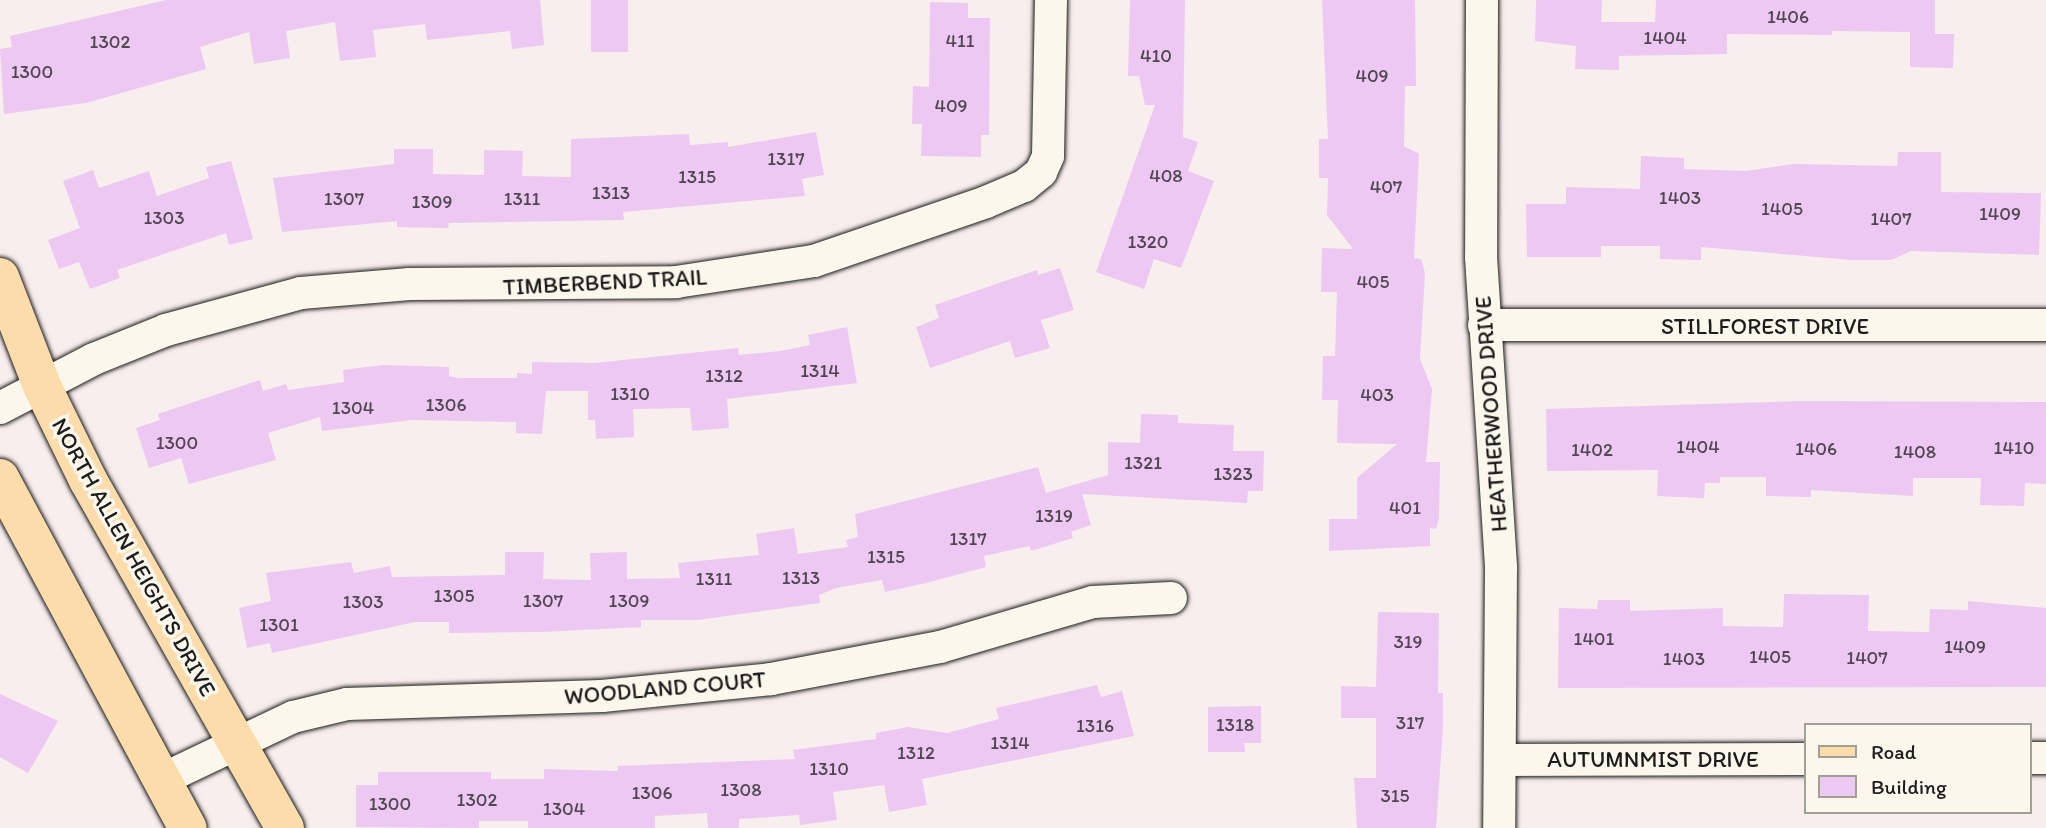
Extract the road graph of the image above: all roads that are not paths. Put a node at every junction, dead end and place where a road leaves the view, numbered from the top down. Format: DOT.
graph roads {
  1 [pos="1051,0"];
  2 [pos="1482,0"];
  3 [pos="0,277"];
  4 [pos="1484,325"];
  5 [pos="2046,325"];
  6 [pos="42,386"];
  7 [pos="0,408"];
  8 [pos="0,478"];
  9 [pos="1171,598"];
  10 [pos="237,741"];
  11 [pos="1804,759"];
  12 [pos="1500,760"];
  13 [pos="165,778"];
  14 [pos="188,828"];
  15 [pos="285,828"];
  16 [pos="1499,828"];
  1 -- 6 [label="street, TIMBERBEND TRAIL"];
  2 -- 4 [label="street, HEATHERWOOD DRIVE"];
  3 -- 6 [label="main road, NORTH ALLEN HEIGHTS DRIVE"];
  4 -- 5 [label="street, STILLFOREST DRIVE"];
  4 -- 12 [label="street, HEATHERWOOD DRIVE"];
  6 -- 7 [label="street, TIMBERBEND TRAIL"];
  6 -- 10 [label="main road, NORTH ALLEN HEIGHTS DRIVE"];
  8 -- 13 [label="main road"];
  9 -- 10 [label="street, WOODLAND COURT"];
  10 -- 13 [label="street, WOODLAND COURT"];
  10 -- 15 [label="main road, NORTH ALLEN HEIGHTS DRIVE"];
  11 -- 12 [label="street, AUTUMNMIST DRIVE"];
  12 -- 16 [label="street, HEATHERWOOD DRIVE"];
  13 -- 14 [label="main road"];
}
